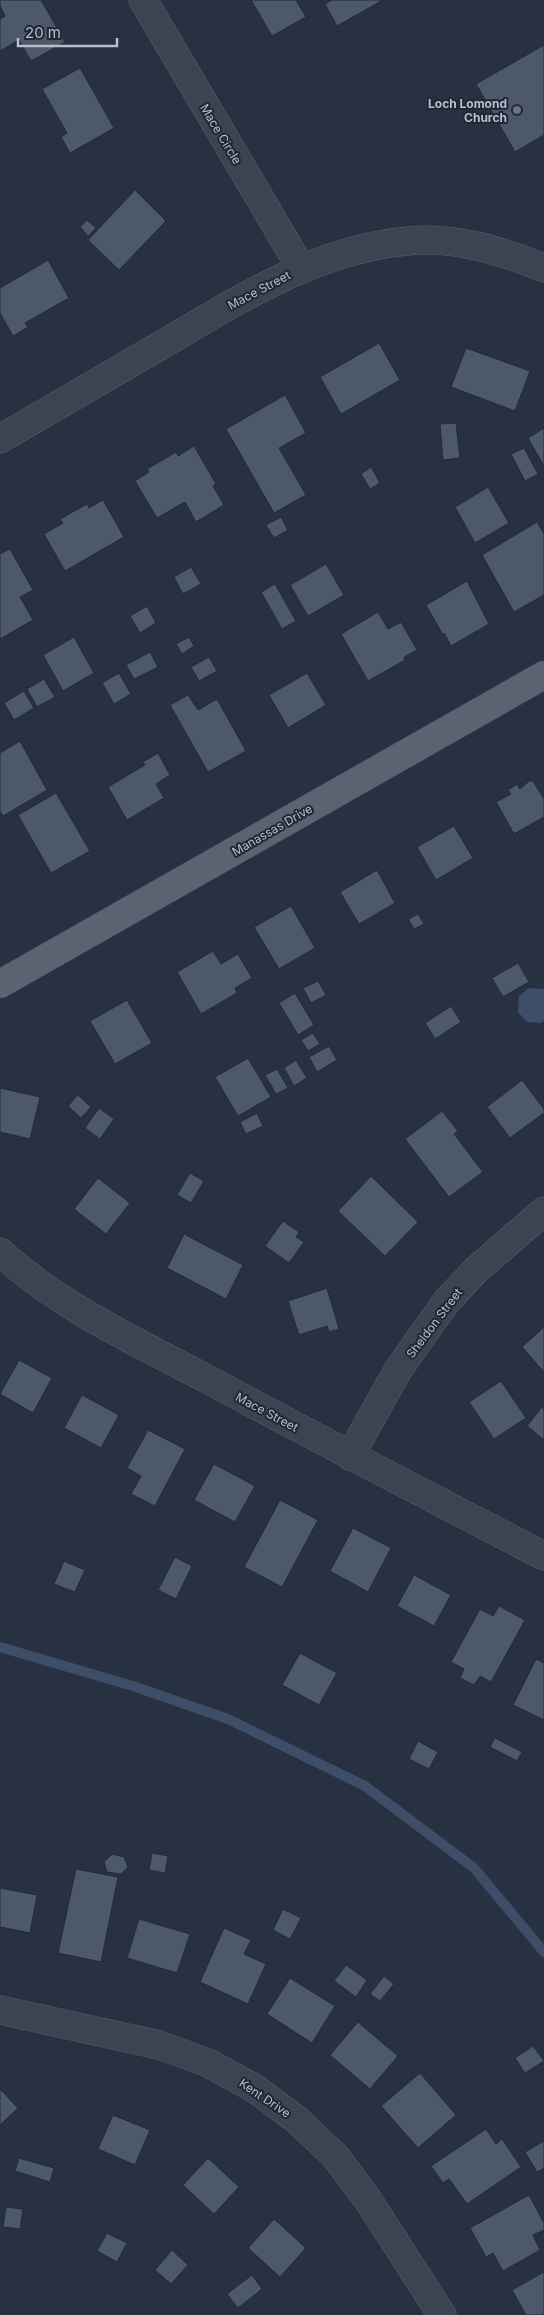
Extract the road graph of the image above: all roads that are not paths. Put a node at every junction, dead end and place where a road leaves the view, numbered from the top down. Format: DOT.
graph roads {
  1 [pos="144,0"];
  2 [pos="301,268"];
  3 [pos="544,268"];
  4 [pos="0,439"];
  5 [pos="544,675"];
  6 [pos="0,984"];
  7 [pos="544,1211"];
  8 [pos="0,1252"];
  9 [pos="350,1456"];
  10 [pos="544,1556"];
  11 [pos="0,2010"];
  12 [pos="442,2315"];
  1 -- 2 [label="street, Mace Circle"];
  2 -- 3 [label="street, Mace Street"];
  2 -- 4 [label="street, Mace Street"];
  5 -- 6 [label="main road, Manassas Drive"];
  7 -- 9 [label="street, Sheldon Street"];
  8 -- 9 [label="street, Mace Street"];
  9 -- 10 [label="street, Mace Street"];
  11 -- 12 [label="street, Kent Drive"];
}
